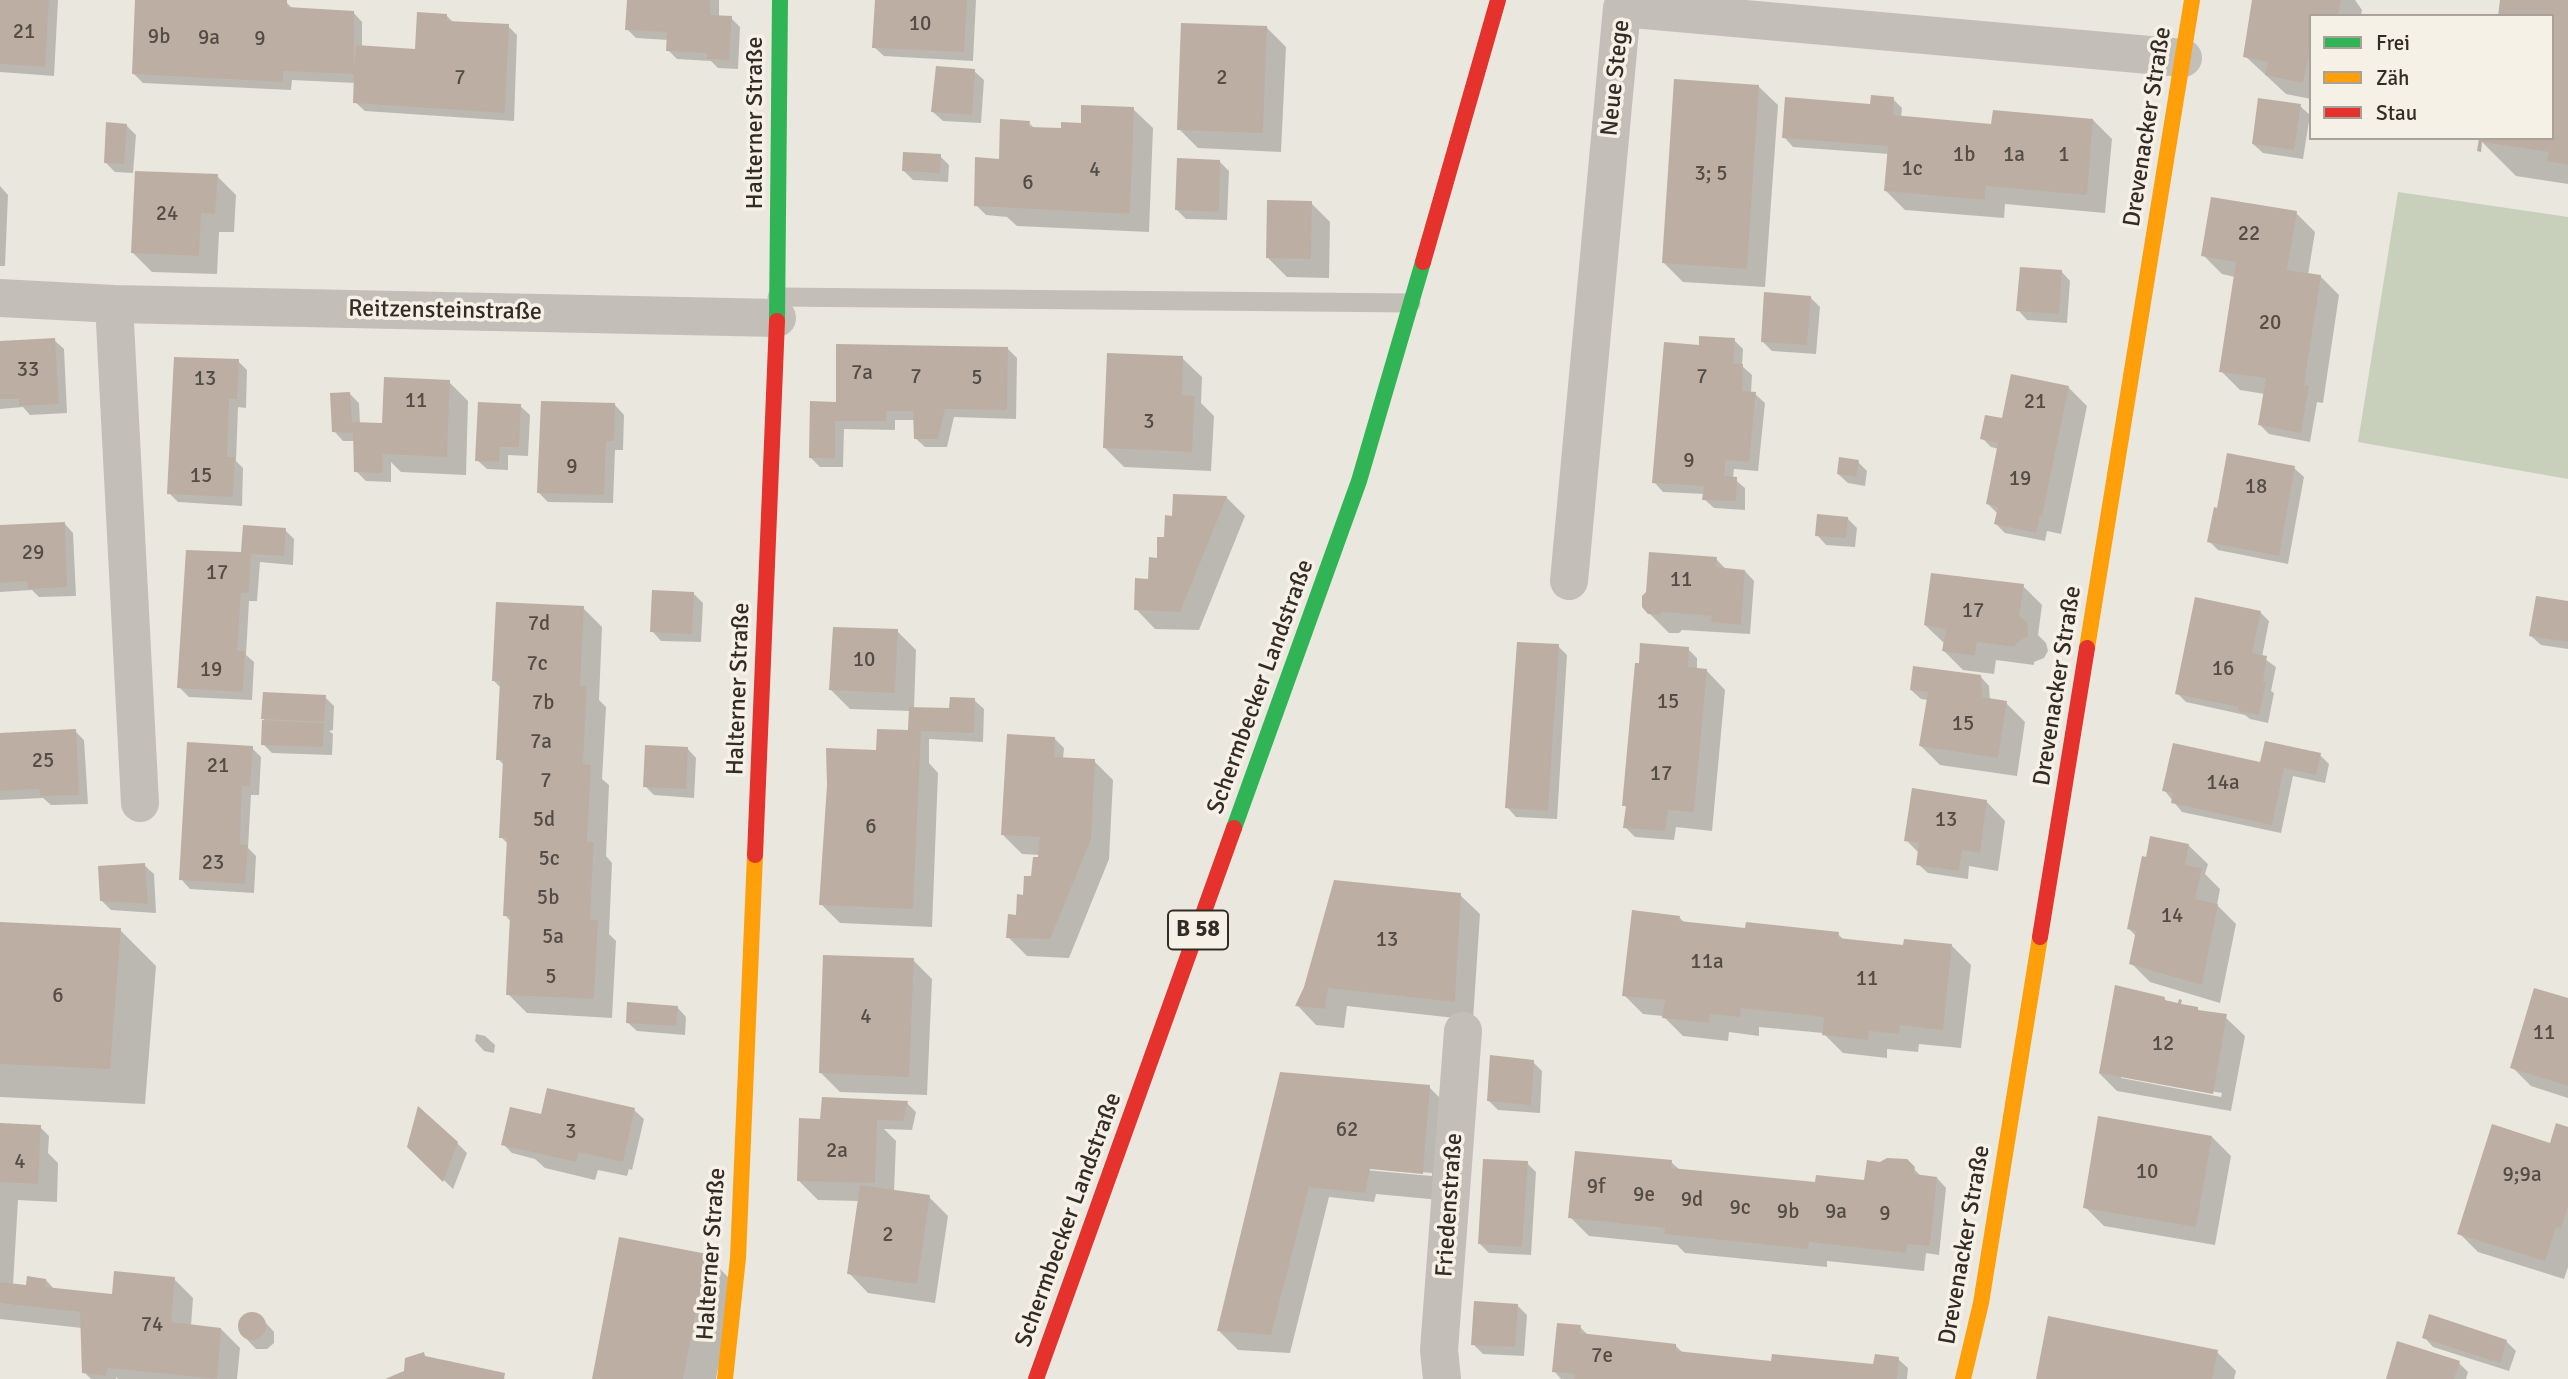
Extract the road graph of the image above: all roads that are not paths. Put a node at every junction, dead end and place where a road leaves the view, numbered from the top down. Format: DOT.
graph roads {
  1 [pos="780,0"];
  2 [pos="1498,0"];
  3 [pos="2192,0"];
  4 [pos="2183,58"];
  5 [pos="0,298"];
  6 [pos="1411,303"];
  7 [pos="114,304"];
  8 [pos="777,308"];
  9 [pos="1569,581"];
  10 [pos="140,803"];
  11 [pos="1463,1031"];
  12 [pos="725,1379"];
  13 [pos="1036,1379"];
  14 [pos="1442,1379"];
  15 [pos="1963,1379"];
  1 -- 8 [label="street, Halterner Straße"];
  2 -- 6 [label="street, Schermbecker Landstraße"];
  3 -- 4 [label="street, Drevenacker Straße"];
  4 -- 9 [label="street, Neue Stege"];
  4 -- 15 [label="street, Drevenacker Straße"];
  5 -- 7 [label="street, Reitzensteinstraße"];
  6 -- 8 [label="lane"];
  6 -- 13 [label="street, Schermbecker Landstraße / B 58"];
  7 -- 8 [label="street, Reitzensteinstraße"];
  7 -- 10 [label="street"];
  8 -- 12 [label="street, Halterner Straße"];
  11 -- 14 [label="street, Friedenstraße"];
}
